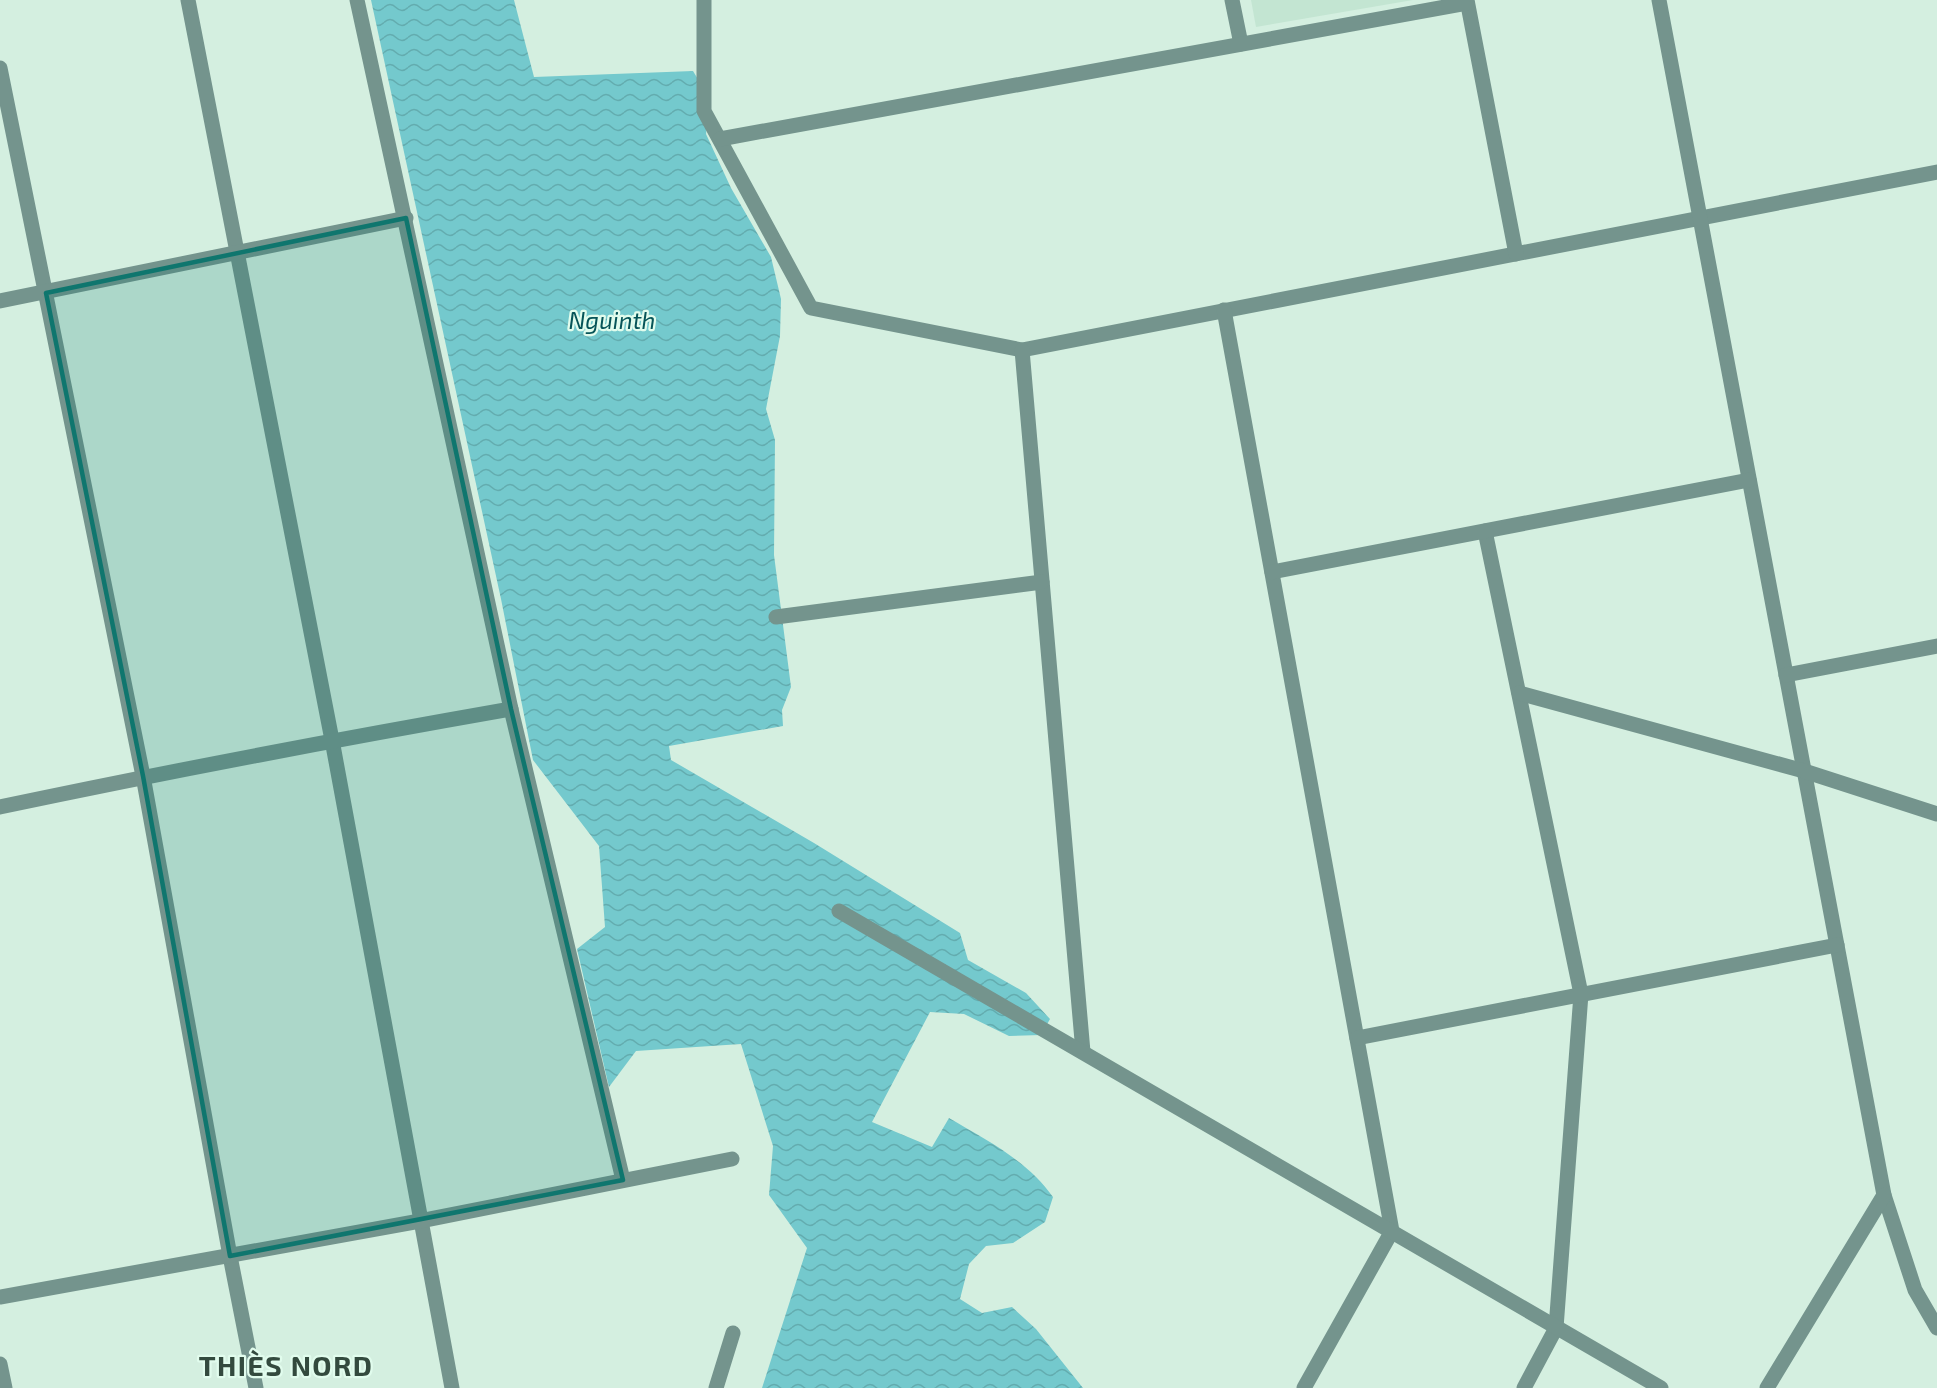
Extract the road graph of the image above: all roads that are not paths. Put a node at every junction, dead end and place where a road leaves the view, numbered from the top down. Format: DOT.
graph roads {
  1 [pos="188,0"];
  2 [pos="357,0"];
  3 [pos="704,0"];
  4 [pos="1232,0"];
  5 [pos="1659,0"];
  6 [pos="1467,1"];
  7 [pos="1240,44"];
  8 [pos="0,68"];
  9 [pos="720,139"];
  10 [pos="1937,172"];
  11 [pos="406,218"];
  12 [pos="1700,218"];
  13 [pos="238,252"];
  14 [pos="1516,254"];
  15 [pos="45,293"];
  16 [pos="0,301"];
  17 [pos="1224,310"];
  18 [pos="1022,350"];
  19 [pos="1749,480"];
  20 [pos="1485,531"];
  21 [pos="1272,572"];
  22 [pos="1042,582"];
  23 [pos="777,617"];
  24 [pos="1937,646"];
  25 [pos="1786,675"];
  26 [pos="1519,693"];
  27 [pos="511,709"];
  28 [pos="332,740"];
  29 [pos="1804,771"];
  30 [pos="143,776"];
  31 [pos="0,807"];
  32 [pos="1937,814"];
  33 [pos="839,911"];
  34 [pos="1837,945"];
  35 [pos="1581,994"];
  36 [pos="1357,1038"];
  37 [pos="1083,1052"];
  38 [pos="732,1159"];
  39 [pos="623,1180"];
  40 [pos="1884,1195"];
  41 [pos="420,1221"];
  42 [pos="1392,1231"];
  43 [pos="230,1256"];
  44 [pos="0,1297"];
  45 [pos="1556,1328"];
  46 [pos="1937,1328"];
  47 [pos="733,1333"];
  48 [pos="0,1364"];
  49 [pos="5,1388"];
  50 [pos="256,1388"];
  51 [pos="452,1388"];
  52 [pos="716,1388"];
  53 [pos="1304,1388"];
  54 [pos="1524,1388"];
  55 [pos="1661,1388"];
  56 [pos="1767,1388"];
  1 -- 13 [label="street"];
  2 -- 11 [label="street"];
  3 -- 9 [label="street"];
  4 -- 7 [label="street"];
  5 -- 12 [label="street"];
  6 -- 7 [label="street"];
  6 -- 14 [label="street"];
  7 -- 9 [label="street"];
  8 -- 15 [label="street"];
  9 -- 18 [label="street"];
  10 -- 12 [label="street"];
  11 -- 13 [label="street"];
  11 -- 27 [label="street"];
  12 -- 14 [label="street"];
  12 -- 19 [label="street"];
  13 -- 15 [label="street"];
  13 -- 28 [label="street"];
  14 -- 17 [label="street"];
  15 -- 16 [label="street"];
  15 -- 30 [label="street"];
  17 -- 18 [label="street"];
  17 -- 21 [label="street"];
  18 -- 22 [label="street"];
  19 -- 20 [label="street"];
  19 -- 25 [label="street"];
  20 -- 21 [label="street"];
  20 -- 26 [label="street"];
  21 -- 36 [label="street"];
  22 -- 23 [label="street"];
  22 -- 37 [label="street"];
  24 -- 25 [label="street"];
  25 -- 29 [label="street"];
  26 -- 29 [label="street"];
  26 -- 35 [label="street"];
  27 -- 28 [label="street"];
  27 -- 39 [label="street"];
  28 -- 30 [label="street"];
  28 -- 41 [label="street"];
  29 -- 32 [label="street"];
  29 -- 34 [label="street"];
  30 -- 31 [label="street"];
  30 -- 43 [label="street"];
  33 -- 37 [label="street"];
  34 -- 35 [label="street"];
  34 -- 40 [label="street"];
  35 -- 36 [label="street"];
  35 -- 45 [label="street"];
  36 -- 42 [label="street"];
  37 -- 42 [label="street"];
  38 -- 39 [label="street"];
  39 -- 41 [label="street"];
  40 -- 46 [label="street"];
  40 -- 56 [label="street"];
  41 -- 43 [label="street"];
  41 -- 51 [label="street"];
  42 -- 45 [label="street"];
  42 -- 53 [label="street"];
  43 -- 44 [label="street"];
  43 -- 50 [label="street"];
  45 -- 54 [label="street"];
  45 -- 55 [label="street"];
  47 -- 52 [label="street"];
  48 -- 49 [label="street"];
}
